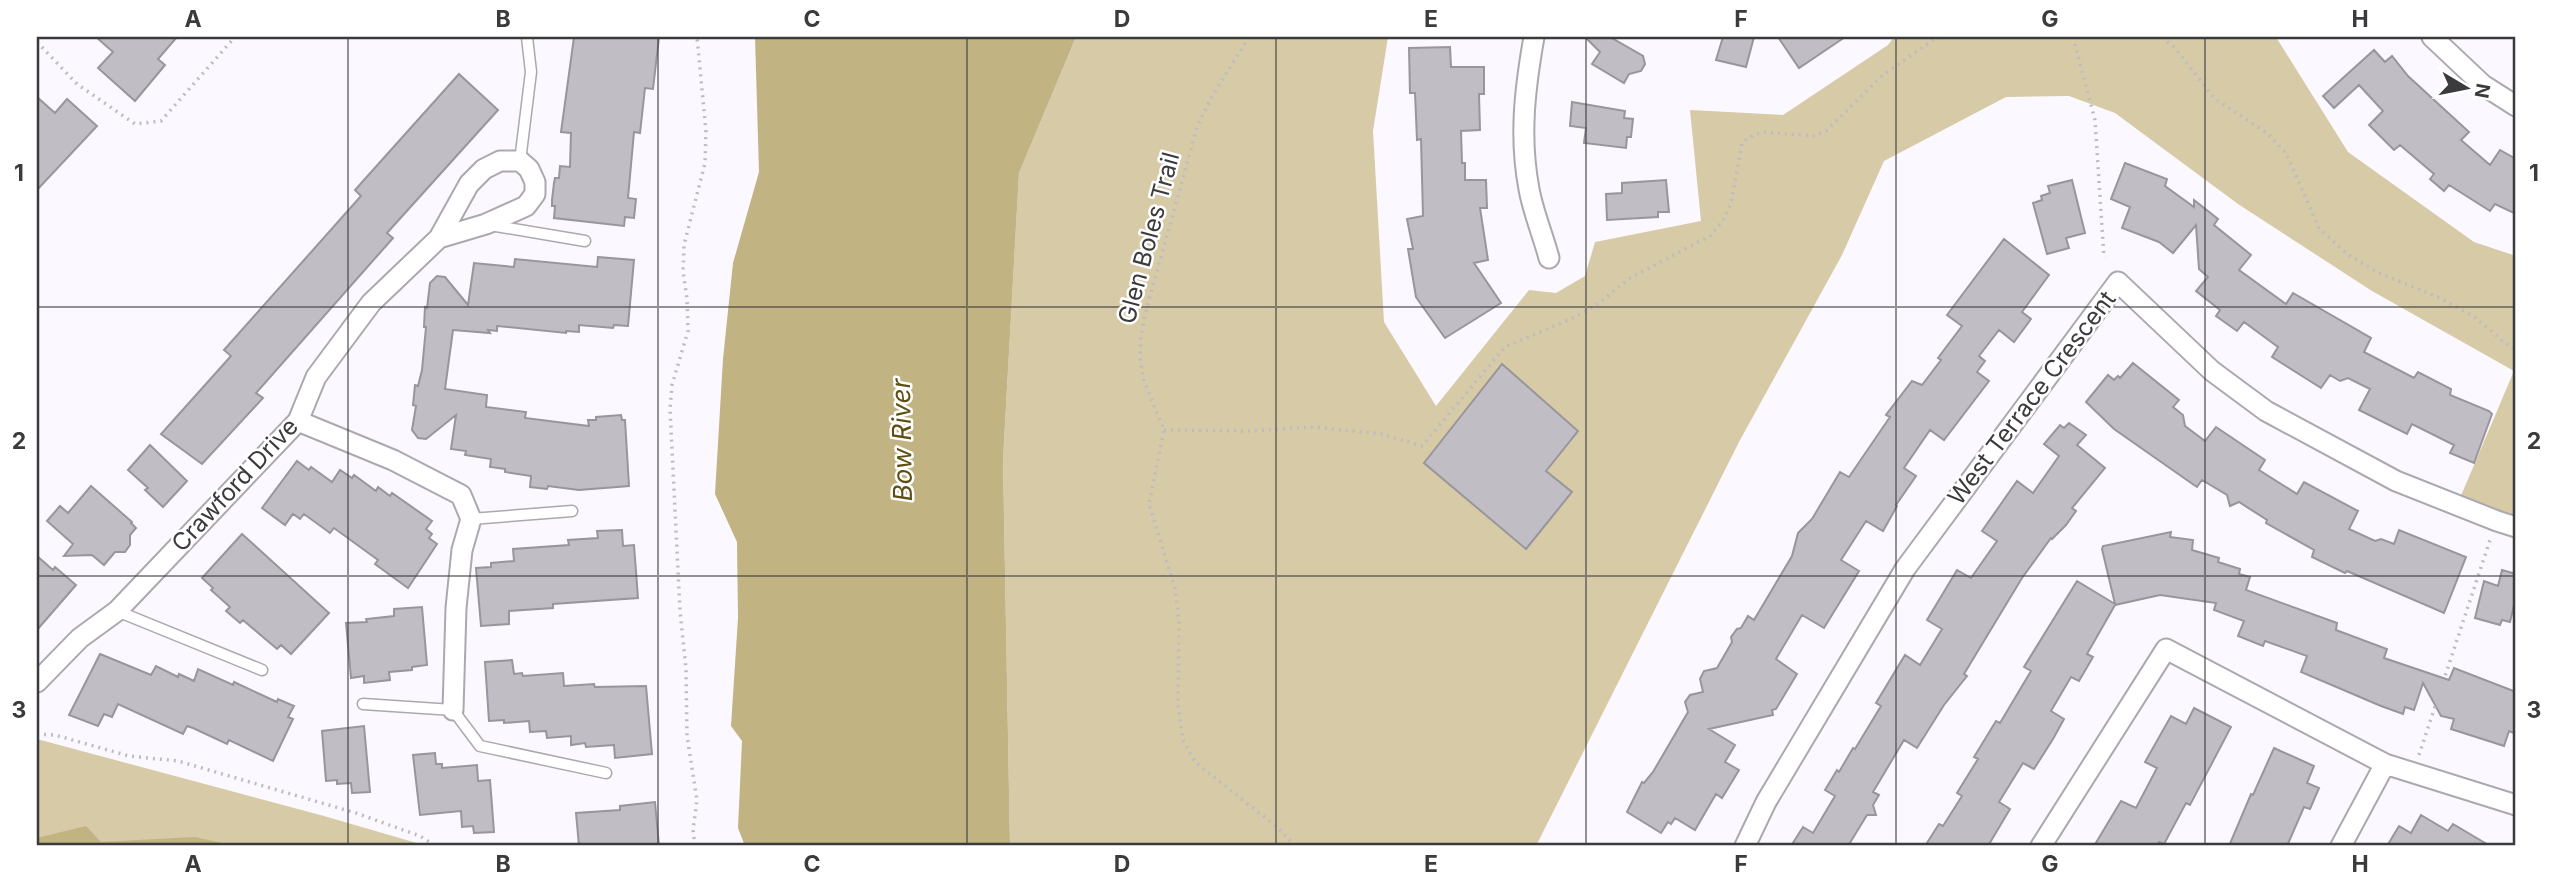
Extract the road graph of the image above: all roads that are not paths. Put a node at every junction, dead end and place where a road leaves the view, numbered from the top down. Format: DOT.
graph roads {
  1 [pos="527,37"];
  2 [pos="1534,37"];
  3 [pos="2432,37"];
  4 [pos="2516,106"];
  5 [pos="520,161"];
  6 [pos="486,224"];
  7 [pos="439,238"];
  8 [pos="585,241"];
  9 [pos="1549,258"];
  10 [pos="298,421"];
  11 [pos="572,511"];
  12 [pos="471,519"];
  13 [pos="2516,527"];
  14 [pos="117,611"];
  15 [pos="262,670"];
  16 [pos="37,682"];
  17 [pos="363,704"];
  18 [pos="453,710"];
  19 [pos="2385,764"];
  20 [pos="606,773"];
  21 [pos="2516,805"];
  22 [pos="1745,846"];
  23 [pos="2041,846"];
  24 [pos="2341,846"];
  1 -- 5 [label="lane"];
  2 -- 9 [label="street"];
  3 -- 4 [label="street"];
  5 -- 6 [label="street, Crawford Drive"];
  5 -- 7 [label="street, Crawford Drive"];
  6 -- 7 [label="street, Crawford Drive"];
  6 -- 8 [label="lane, Crawford Drive"];
  7 -- 10 [label="street, Crawford Drive"];
  10 -- 12 [label="street"];
  10 -- 14 [label="street, Crawford Drive"];
  11 -- 12 [label="lane"];
  12 -- 18 [label="street"];
  13 -- 22 [label="street, West Terrace Crescent"];
  14 -- 15 [label="lane"];
  14 -- 16 [label="street, Crawford Drive"];
  17 -- 18 [label="lane"];
  18 -- 20 [label="lane"];
  19 -- 21 [label="street"];
  19 -- 23 [label="street"];
  19 -- 24 [label="street"];
}
